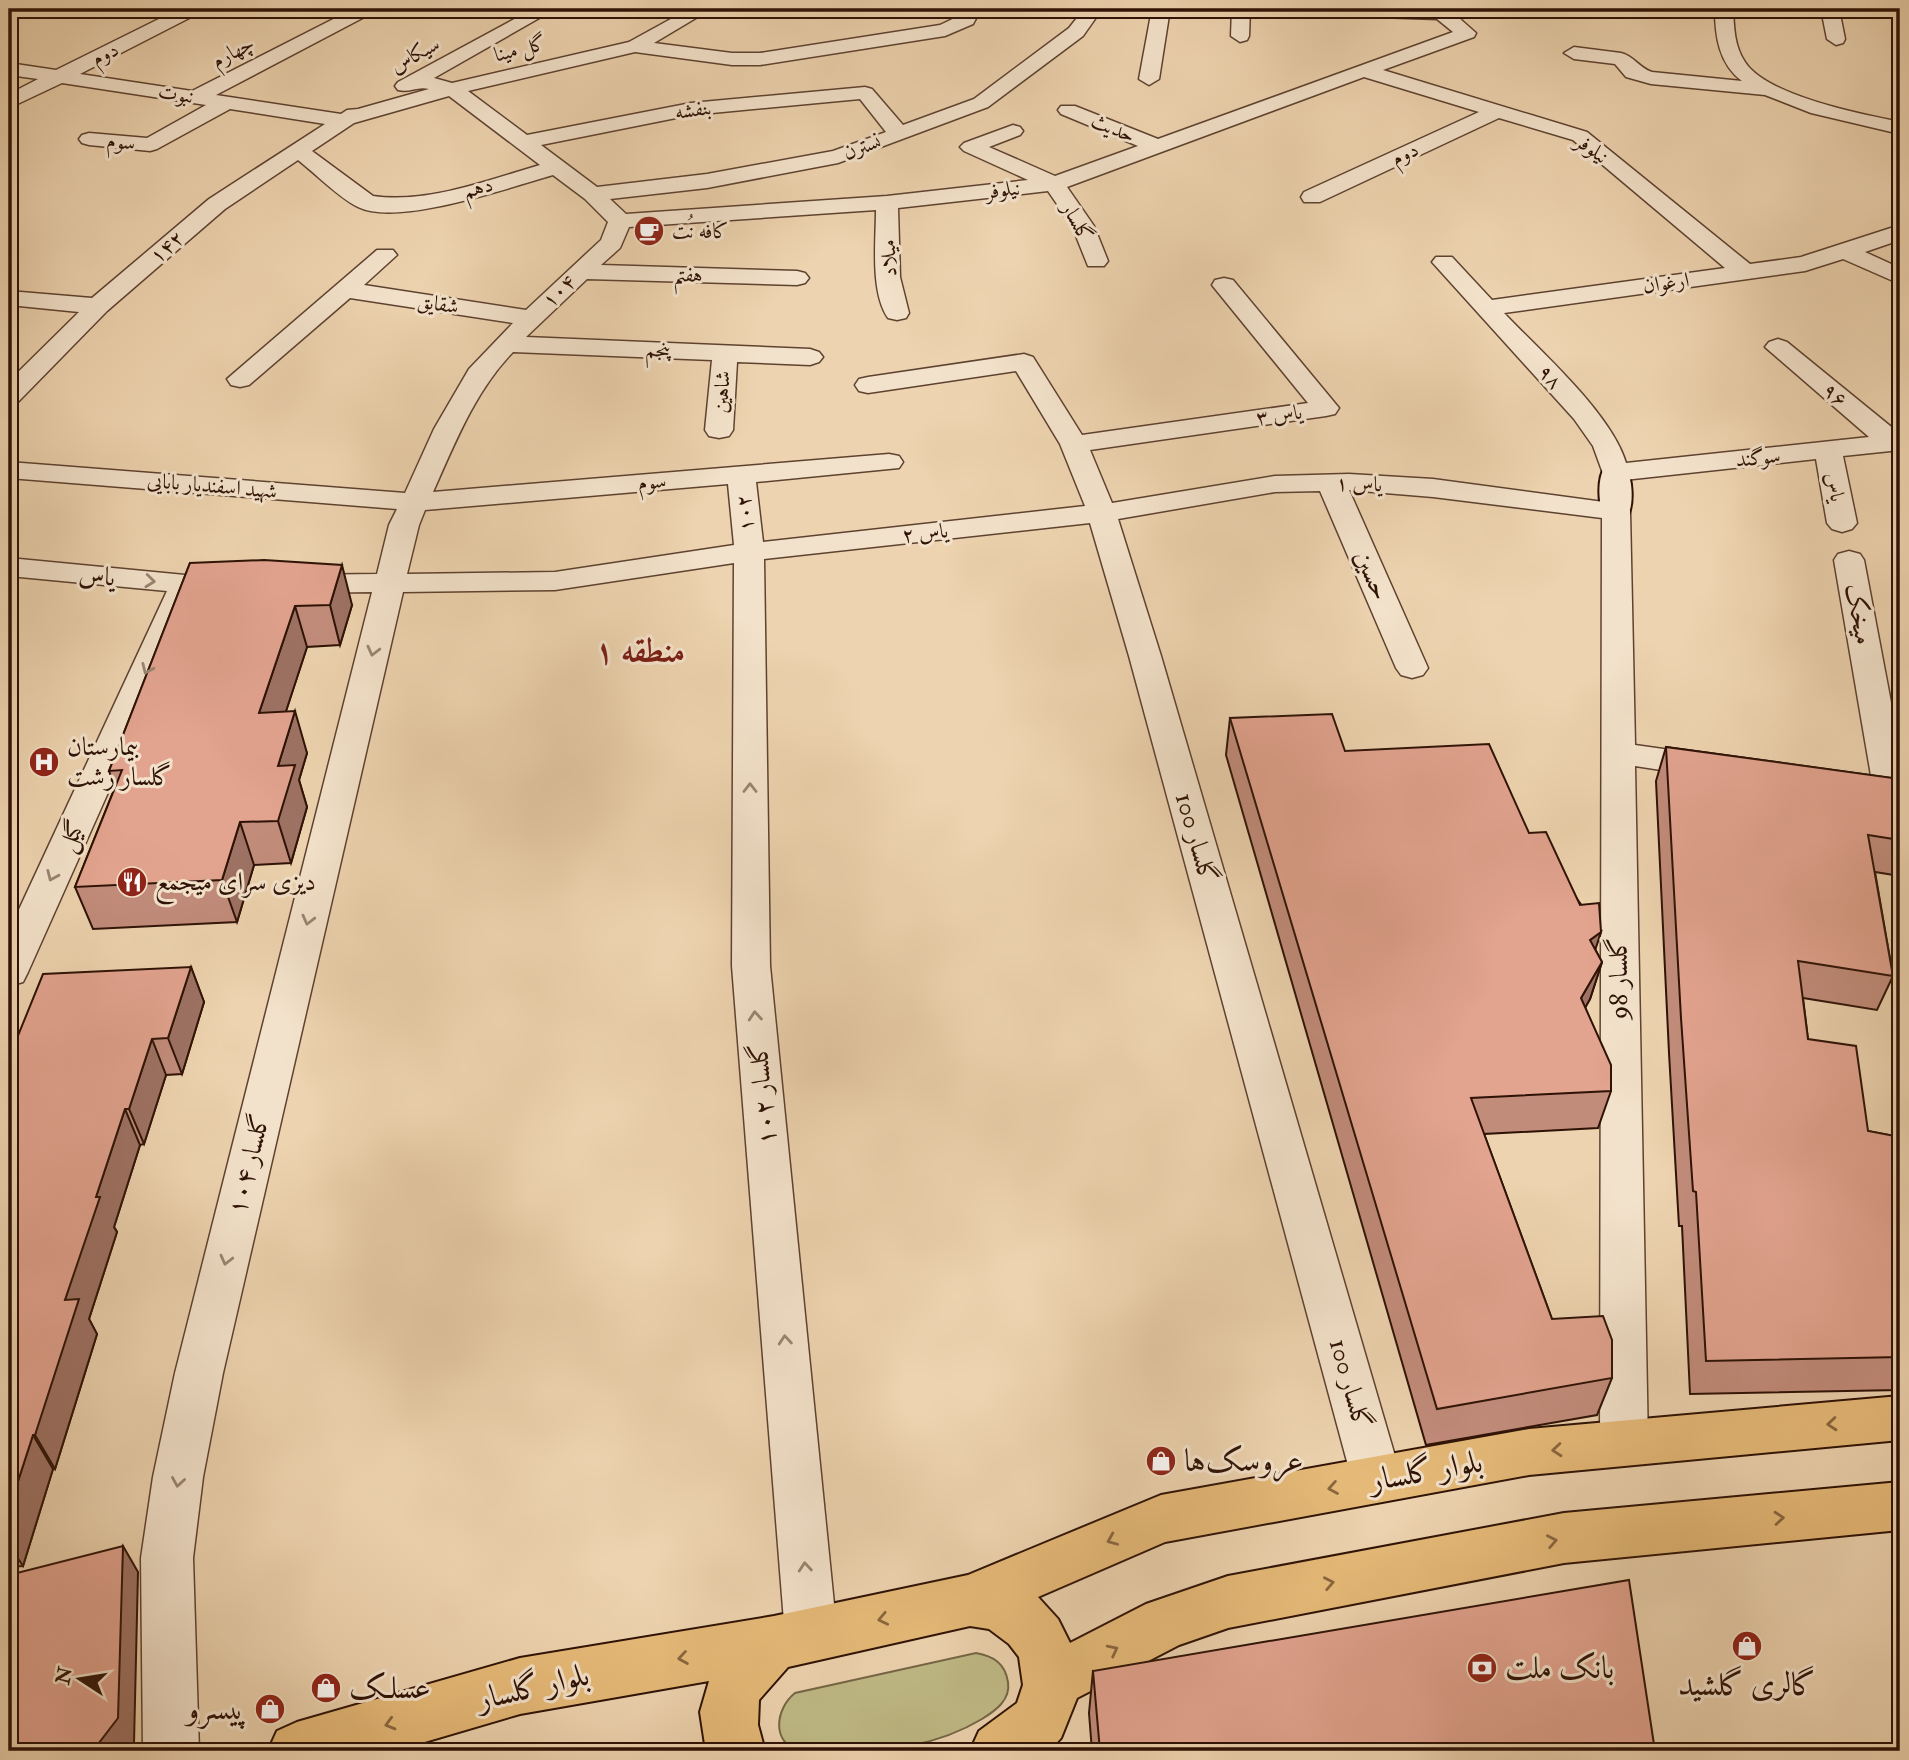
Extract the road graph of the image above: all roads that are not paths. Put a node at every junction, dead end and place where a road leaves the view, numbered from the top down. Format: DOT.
graph roads {
  1 [pos="366,9"];
  2 [pos="546,9"];
  3 [pos="702,9"];
  4 [pos="972,9"];
  5 [pos="1093,9"];
  6 [pos="1161,9"];
  7 [pos="1241,9"];
  8 [pos="1290,9"];
  9 [pos="1506,9"];
  10 [pos="1724,9"];
  11 [pos="1830,9"];
  12 [pos="1390,10"];
  13 [pos="189,11"];
  14 [pos="1442,14"];
  15 [pos="1240,36"];
  16 [pos="1836,39"];
  17 [pos="635,46"];
  18 [pos="1574,53"];
  19 [pos="9,69"];
  20 [pos="1367,72"];
  21 [pos="60,77"];
  22 [pos="1149,79"];
  23 [pos="417,80"];
  24 [pos="452,89"];
  25 [pos="1766,89"];
  26 [pos="196,97"];
  27 [pos="9,102"];
  28 [pos="227,102"];
  29 [pos="1068,110"];
  30 [pos="1498,111"];
  31 [pos="342,120"];
  32 [pos="1900,128"];
  33 [pos="1013,131"];
  34 [pos="899,134"];
  35 [pos="89,139"];
  36 [pos="523,142"];
  37 [pos="1159,147"];
  38 [pos="298,150"];
  39 [pos="557,167"];
  40 [pos="1054,184"];
  41 [pos="593,194"];
  42 [pos="1312,197"];
  43 [pos="887,204"];
  44 [pos="620,221"];
  45 [pos="1900,232"];
  46 [pos="1844,251"];
  47 [pos="386,256"];
  48 [pos="1096,261"];
  49 [pos="1444,262"];
  50 [pos="579,272"];
  51 [pos="1745,272"];
  52 [pos="1900,277"];
  53 [pos="797,278"];
  54 [pos="1224,285"];
  55 [pos="346,290"];
  56 [pos="9,298"];
  57 [pos="99,306"];
  58 [pos="1486,307"];
  59 [pos="897,313"];
  60 [pos="531,318"];
  61 [pos="507,344"];
  62 [pos="1777,346"];
  63 [pos="724,354"];
  64 [pos="810,357"];
  65 [pos="240,379"];
  66 [pos="868,386"];
  67 [pos="9,396"];
  68 [pos="719,430"];
  69 [pos="1896,443"];
  70 [pos="1074,444"];
  71 [pos="1828,450"];
  72 [pos="889,462"];
  73 [pos="9,470"];
  74 [pos="1615,473"];
  75 [pos="741,474"];
  76 [pos="1331,483"];
  77 [pos="415,502"];
  78 [pos="1616,511"];
  79 [pos="1102,513"];
  80 [pos="1842,523"];
  81 [pos="749,552"];
  82 [pos="1849,560"];
  83 [pos="9,567"];
  84 [pos="185,584"];
  85 [pos="388,584"];
  86 [pos="1412,668"];
  87 [pos="1617,753"];
  88 [pos="1740,771"];
  89 [pos="1885,792"];
  90 [pos="9,972"];
  91 [pos="1900,1418"];
  92 [pos="1624,1444"];
  93 [pos="1377,1480"];
  94 [pos="1900,1506"];
  95 [pos="970,1600"];
  96 [pos="793,1639"];
  97 [pos="1033,1726"];
  98 [pos="171,1751"];
  99 [pos="297,1751"];
  100 [pos="736,1751"];
  1 -- 26 [label="street, چهارم"];
  2 -- 23 [label="street, سیکاس"];
  3 -- 17 [label="street, گل مینا"];
  4 -- 17 [label="street"];
  5 -- 34 [label="street, نسترن"];
  6 -- 22 [label="street"];
  7 -- 15 [label="street"];
  8 -- 12 [label="street"];
  9 -- 14 [label="street"];
  10 -- 25 [label="street"];
  11 -- 16 [label="street"];
  12 -- 14 [label="street"];
  13 -- 21 [label="street, دوم"];
  14 -- 20 [label="street, نیلوفر"];
  17 -- 24 [label="street, گل مینا"];
  18 -- 25 [label="street"];
  19 -- 21 [label="street, نبوت"];
  20 -- 30 [label="street, نیلوفر"];
  20 -- 37 [label="street, نیلوفر"];
  21 -- 26 [label="street, نبوت"];
  21 -- 27 [label="street, دوم"];
  23 -- 24 [label="street"];
  23 -- 31 [label="street, سیکاس"];
  24 -- 31 [label="street, گل مینا"];
  24 -- 36 [label="street"];
  25 -- 32 [label="street"];
  26 -- 28 [label="street, نبوت"];
  28 -- 31 [label="street, نبوت"];
  28 -- 35 [label="street, سوم"];
  29 -- 37 [label="street, حدیث"];
  30 -- 42 [label="street, دوم"];
  30 -- 51 [label="street, نیلوفر"];
  31 -- 38 [label="street, ۱۴۲"];
  33 -- 40 [label="street"];
  34 -- 36 [label="street, بنفشه"];
  34 -- 41 [label="street, نسترن"];
  36 -- 39 [label="street"];
  37 -- 40 [label="street, نیلوفر"];
  38 -- 39 [label="street, دهم"];
  38 -- 57 [label="street, ۱۴۲"];
  39 -- 41 [label="street"];
  40 -- 43 [label="street, نیلوفر"];
  40 -- 48 [label="street, گلسار"];
  41 -- 44 [label="street"];
  43 -- 44 [label="street, نیلوفر"];
  43 -- 59 [label="street, میلاد"];
  44 -- 50 [label="street, ۱۰۴"];
  45 -- 46 [label="street, ارغوان"];
  46 -- 51 [label="street, ارغوان"];
  46 -- 52 [label="street"];
  47 -- 55 [label="street"];
  49 -- 58 [label="street, ۹۸"];
  50 -- 53 [label="street, هفتم"];
  50 -- 60 [label="street, ۱۰۴"];
  51 -- 58 [label="street, ارغوان"];
  54 -- 70 [label="street, یاس ۳"];
  55 -- 60 [label="street, شقایق"];
  55 -- 65 [label="street"];
  56 -- 57 [label="street"];
  57 -- 67 [label="street, ۱۴۲"];
  58 -- 74 [label="street, ۹۸"];
  60 -- 61 [label="street, ۱۰۴"];
  61 -- 63 [label="street, پنجم"];
  61 -- 77 [label="street, ۱۰۴"];
  62 -- 69 [label="street, ۹۶"];
  63 -- 64 [label="street, پنجم"];
  63 -- 68 [label="street, شاهین"];
  66 -- 70 [label="street, گلسار 100"];
  69 -- 71 [label="street, سوگند"];
  70 -- 79 [label="street, گلسار 100"];
  71 -- 74 [label="street, سوگند"];
  71 -- 80 [label="street, یاس"];
  72 -- 75 [label="street, سوم"];
  73 -- 77 [label="street, شهید اسفندیار بابایی"];
  74 -- 78 [label="street, ۹۸"];
  75 -- 77 [label="street, سوم"];
  75 -- 81 [label="street, ۱۰۲"];
  76 -- 78 [label="street, یاس ۱"];
  76 -- 79 [label="street, یاس ۱"];
  76 -- 86 [label="street, حسین"];
  77 -- 85 [label="street, ۱۰۴"];
  78 -- 87 [label="street, گلسار 98"];
  79 -- 81 [label="street, یاس ۲"];
  79 -- 93 [label="street, گلسار 100"];
  81 -- 85 [label="street, یاس ۲"];
  96 -- 81 [label="street, گلسار ۱۰۲, one-way"];
  82 -- 89 [label="street, میخک"];
  83 -- 84 [label="street, یاس, one-way"];
  84 -- 85 [label="street"];
  84 -- 90 [label="street, گیل, one-way"];
  85 -- 98 [label="street, گلسار ۱۰۴, one-way"];
  87 -- 88 [label="street"];
  87 -- 92 [label="street, گلسار 98"];
  91 -- 92 [label="main road, بلوار گلسار, one-way"];
  92 -- 93 [label="main road, بلوار گلسار, one-way"];
  93 -- 95 [label="main road, بلوار گلسار, one-way"];
  97 -- 94 [label="main road, one-way"];
  95 -- 96 [label="main road, بلوار گلسار, one-way"];
  95 -- 97 [label="main road"];
  96 -- 99 [label="main road, بلوار گلسار, one-way"];
  96 -- 100 [label="main road"];
}
